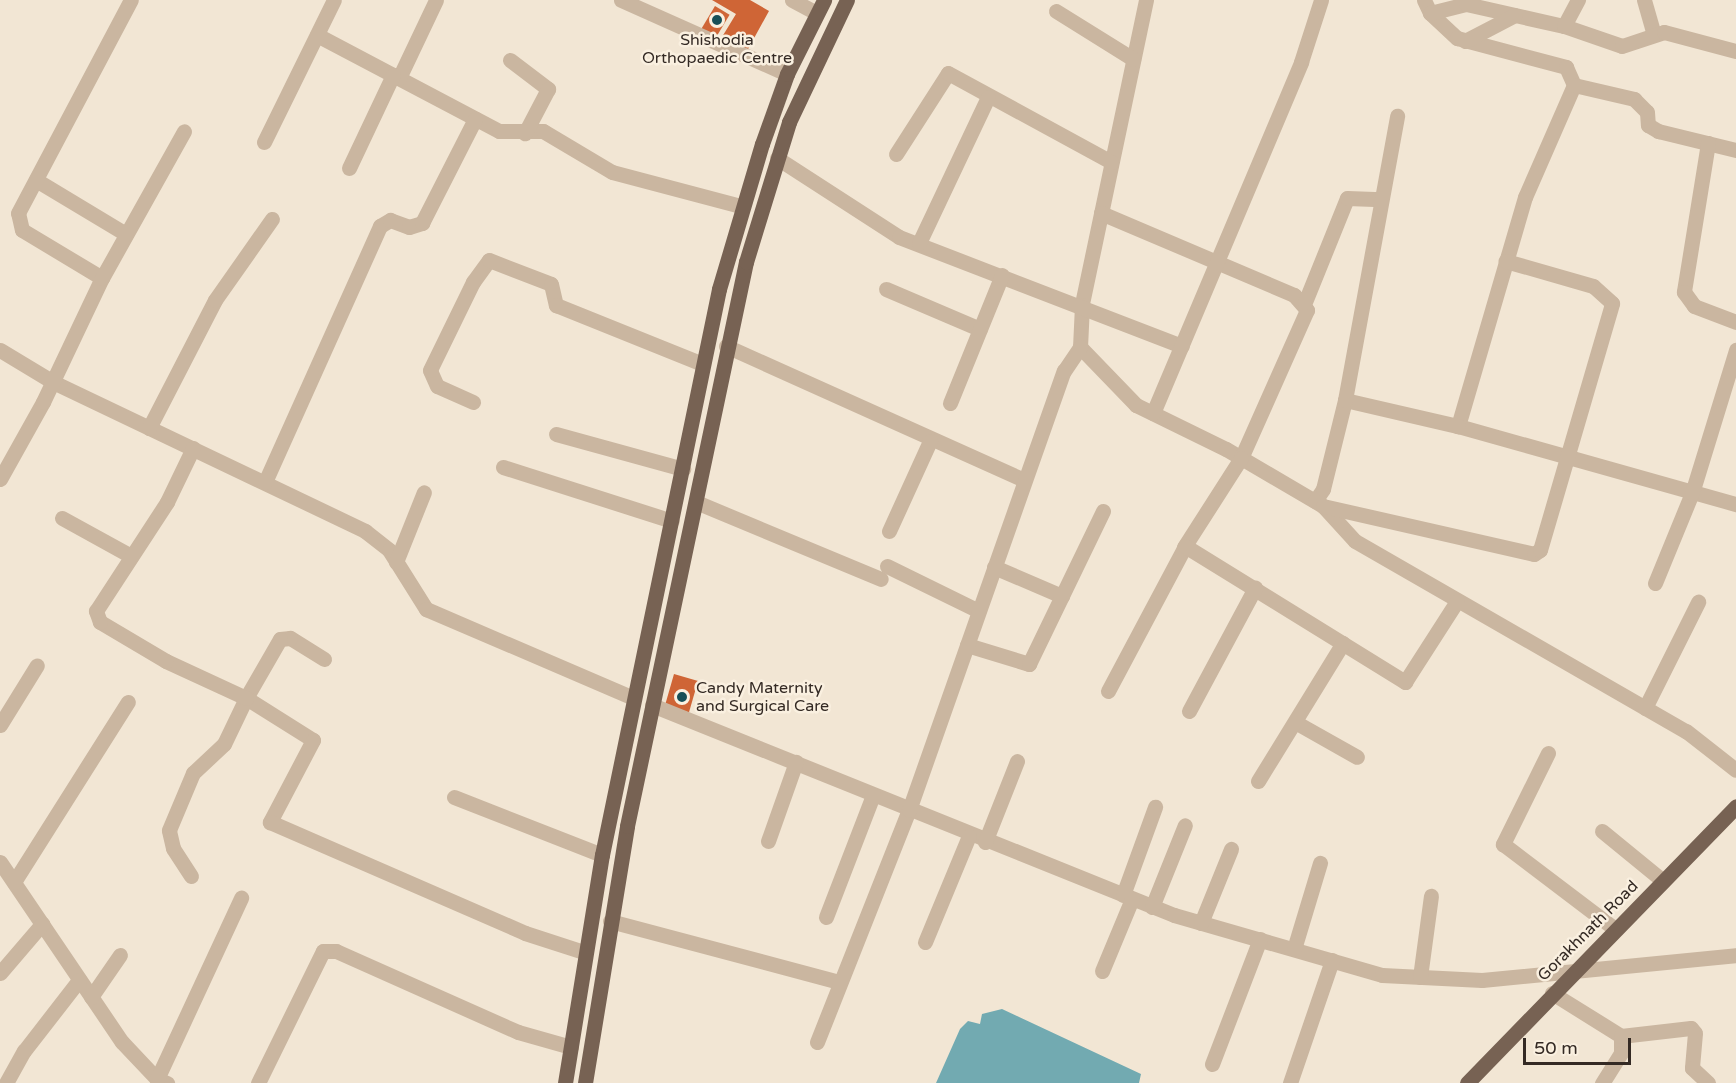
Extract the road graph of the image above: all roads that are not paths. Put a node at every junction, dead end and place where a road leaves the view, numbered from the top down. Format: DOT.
graph roads {
  1 [pos="131,0"];
  2 [pos="333,0"];
  3 [pos="435,0"];
  4 [pos="621,0"];
  5 [pos="792,0"];
  6 [pos="847,0"];
  7 [pos="1146,0"];
  8 [pos="1321,0"];
  9 [pos="1578,0"];
  10 [pos="1644,0"];
  11 [pos="1425,3"];
  12 [pos="820,7"];
  13 [pos="1056,11"];
  14 [pos="1515,15"];
  15 [pos="1564,26"];
  16 [pos="1654,34"];
  17 [pos="317,35"];
  18 [pos="1465,41"];
  19 [pos="1736,51"];
  20 [pos="1133,59"];
  21 [pos="510,60"];
  22 [pos="787,74"];
  23 [pos="396,77"];
  24 [pos="1574,85"];
  25 [pos="988,97"];
  26 [pos="1396,116"];
  27 [pos="475,119"];
  28 [pos="184,131"];
  29 [pos="525,133"];
  30 [pos="264,142"];
  31 [pos="1708,143"];
  32 [pos="1736,150"];
  33 [pos="896,154"];
  34 [pos="777,158"];
  35 [pos="1111,162"];
  36 [pos="350,168"];
  37 [pos="36,180"];
  38 [pos="1381,199"];
  39 [pos="741,206"];
  40 [pos="1101,213"];
  41 [pos="272,219"];
  42 [pos="126,234"];
  43 [pos="919,243"];
  44 [pos="1506,261"];
  45 [pos="1217,262"];
  46 [pos="1002,275"];
  47 [pos="102,278"];
  48 [pos="886,289"];
  49 [pos="1305,302"];
  50 [pos="1082,305"];
  51 [pos="1736,322"];
  52 [pos="980,329"];
  53 [pos="726,346"];
  54 [pos="1182,346"];
  55 [pos="1080,347"];
  56 [pos="0,350"];
  57 [pos="1736,350"];
  58 [pos="703,364"];
  59 [pos="53,382"];
  60 [pos="1345,400"];
  61 [pos="473,402"];
  62 [pos="950,403"];
  63 [pos="1153,413"];
  64 [pos="1458,426"];
  65 [pos="149,428"];
  66 [pos="556,434"];
  67 [pos="930,441"];
  68 [pos="193,448"];
  69 [pos="1242,458"];
  70 [pos="1571,458"];
  71 [pos="503,467"];
  72 [pos="682,469"];
  73 [pos="0,479"];
  74 [pos="1024,480"];
  75 [pos="265,482"];
  76 [pos="424,492"];
  77 [pos="1692,493"];
  78 [pos="696,502"];
  79 [pos="1319,504"];
  80 [pos="1736,504"];
  81 [pos="1103,511"];
  82 [pos="62,518"];
  83 [pos="672,521"];
  84 [pos="889,531"];
  85 [pos="1184,547"];
  86 [pos="132,556"];
  87 [pos="396,562"];
  88 [pos="994,567"];
  89 [pos="1655,583"];
  90 [pos="1255,588"];
  91 [pos="1062,596"];
  92 [pos="1457,601"];
  93 [pos="1698,602"];
  94 [pos="979,611"];
  95 [pos="1343,643"];
  96 [pos="967,645"];
  97 [pos="324,658"];
  98 [pos="38,665"];
  99 [pos="1107,691"];
  100 [pos="246,698"];
  101 [pos="634,698"];
  102 [pos="128,702"];
  103 [pos="652,705"];
  104 [pos="1645,708"];
  105 [pos="1189,711"];
  106 [pos="1295,722"];
  107 [pos="0,725"];
  108 [pos="1548,753"];
  109 [pos="1357,757"];
  110 [pos="1017,761"];
  111 [pos="796,762"];
  112 [pos="1736,770"];
  113 [pos="1258,781"];
  114 [pos="873,795"];
  115 [pos="454,797"];
  116 [pos="1736,806"];
  117 [pos="1155,807"];
  118 [pos="909,810"];
  119 [pos="1185,825"];
  120 [pos="1602,831"];
  121 [pos="969,836"];
  122 [pos="768,841"];
  123 [pos="985,842"];
  124 [pos="1231,849"];
  125 [pos="602,855"];
  126 [pos="1320,863"];
  127 [pos="1,864"];
  128 [pos="191,876"];
  129 [pos="1663,881"];
  130 [pos="14,882"];
  131 [pos="1431,896"];
  132 [pos="1127,897"];
  133 [pos="242,898"];
  134 [pos="1152,907"];
  135 [pos="826,916"];
  136 [pos="610,921"];
  137 [pos="1201,923"];
  138 [pos="42,924"];
  139 [pos="1615,929"];
  140 [pos="1260,939"];
  141 [pos="925,942"];
  142 [pos="1294,949"];
  143 [pos="584,952"];
  144 [pos="120,955"];
  145 [pos="1736,955"];
  146 [pos="1332,960"];
  147 [pos="1102,971"];
  148 [pos="0,973"];
  149 [pos="1571,974"];
  150 [pos="1420,977"];
  151 [pos="79,980"];
  152 [pos="840,982"];
  153 [pos="1552,993"];
  154 [pos="91,997"];
  155 [pos="1621,1036"];
  156 [pos="816,1042"];
  157 [pos="571,1047"];
  158 [pos="1212,1064"];
  159 [pos="162,1081"];
  160 [pos="6,1083"];
  161 [pos="258,1083"];
  162 [pos="565,1083"];
  163 [pos="585,1083"];
  164 [pos="1290,1083"];
  165 [pos="1467,1083"];
  166 [pos="1602,1083"];
  167 [pos="1708,1083"];
  1 -- 37 [label="street"];
  2 -- 17 [label="street"];
  3 -- 23 [label="street"];
  4 -- 22 [label="street"];
  5 -- 12 [label="street"];
  6 -- 34 [label="main road"];
  7 -- 20 [label="street"];
  8 -- 45 [label="street"];
  9 -- 15 [label="street"];
  10 -- 16 [label="street"];
  11 -- 14 [label="street"];
  11 -- 18 [label="street"];
  12 -- 22 [label="main road"];
  13 -- 20 [label="street"];
  14 -- 15 [label="street"];
  14 -- 18 [label="street"];
  15 -- 16 [label="street"];
  16 -- 19 [label="street"];
  17 -- 23 [label="street"];
  17 -- 30 [label="street"];
  18 -- 24 [label="street"];
  20 -- 35 [label="street"];
  21 -- 29 [label="street"];
  22 -- 39 [label="main road"];
  23 -- 27 [label="street"];
  23 -- 36 [label="street"];
  24 -- 31 [label="street"];
  24 -- 44 [label="street"];
  25 -- 33 [label="street"];
  25 -- 35 [label="street"];
  25 -- 43 [label="street"];
  26 -- 38 [label="street"];
  27 -- 29 [label="street"];
  27 -- 75 [label="street"];
  28 -- 42 [label="street"];
  29 -- 39 [label="street"];
  31 -- 32 [label="street"];
  31 -- 51 [label="street"];
  34 -- 43 [label="street"];
  34 -- 53 [label="main road"];
  35 -- 40 [label="street"];
  37 -- 42 [label="street"];
  37 -- 47 [label="street"];
  38 -- 49 [label="street"];
  38 -- 60 [label="street"];
  39 -- 58 [label="main road"];
  40 -- 45 [label="street"];
  40 -- 50 [label="street"];
  41 -- 65 [label="street"];
  42 -- 47 [label="street"];
  43 -- 46 [label="street"];
  44 -- 64 [label="street"];
  44 -- 70 [label="street"];
  45 -- 49 [label="street"];
  45 -- 54 [label="street"];
  46 -- 50 [label="street"];
  46 -- 52 [label="street"];
  47 -- 59 [label="street"];
  48 -- 52 [label="street"];
  49 -- 69 [label="street"];
  50 -- 54 [label="street"];
  50 -- 55 [label="street"];
  52 -- 62 [label="street"];
  53 -- 67 [label="street"];
  53 -- 78 [label="main road"];
  54 -- 63 [label="street"];
  55 -- 63 [label="street"];
  55 -- 74 [label="street"];
  56 -- 59 [label="street"];
  57 -- 77 [label="street"];
  58 -- 61 [label="street"];
  58 -- 72 [label="main road"];
  59 -- 65 [label="street"];
  59 -- 73 [label="street"];
  60 -- 64 [label="street"];
  60 -- 79 [label="street"];
  63 -- 69 [label="street"];
  64 -- 70 [label="street"];
  65 -- 68 [label="street"];
  66 -- 72 [label="street"];
  67 -- 74 [label="street"];
  67 -- 84 [label="street"];
  68 -- 75 [label="street"];
  68 -- 86 [label="street"];
  69 -- 79 [label="street"];
  69 -- 85 [label="street"];
  70 -- 77 [label="street"];
  70 -- 79 [label="street"];
  71 -- 83 [label="street"];
  72 -- 83 [label="main road"];
  74 -- 88 [label="street"];
  75 -- 87 [label="street"];
  76 -- 87 [label="street"];
  77 -- 80 [label="street"];
  77 -- 89 [label="street"];
  78 -- 94 [label="street"];
  78 -- 103 [label="main road"];
  79 -- 92 [label="street"];
  81 -- 91 [label="street"];
  82 -- 86 [label="street"];
  83 -- 101 [label="main road"];
  85 -- 90 [label="street"];
  85 -- 99 [label="street"];
  86 -- 100 [label="street"];
  87 -- 101 [label="street"];
  88 -- 91 [label="street"];
  88 -- 94 [label="street"];
  90 -- 95 [label="street"];
  90 -- 105 [label="street"];
  91 -- 96 [label="street"];
  92 -- 95 [label="street"];
  92 -- 104 [label="street"];
  93 -- 104 [label="street"];
  94 -- 96 [label="street"];
  95 -- 106 [label="street"];
  96 -- 118 [label="street"];
  97 -- 100 [label="street"];
  98 -- 107 [label="street"];
  100 -- 128 [label="street"];
  100 -- 143 [label="street"];
  101 -- 125 [label="main road"];
  102 -- 130 [label="street"];
  103 -- 111 [label="street"];
  103 -- 136 [label="main road"];
  104 -- 112 [label="street"];
  106 -- 109 [label="street"];
  106 -- 113 [label="street"];
  108 -- 139 [label="street"];
  110 -- 123 [label="street"];
  111 -- 114 [label="street"];
  111 -- 122 [label="street"];
  114 -- 118 [label="street"];
  114 -- 135 [label="street"];
  115 -- 125 [label="street"];
  116 -- 129 [label="main road, Gorakhnath Road"];
  117 -- 132 [label="street"];
  118 -- 121 [label="street"];
  118 -- 152 [label="street"];
  119 -- 134 [label="street"];
  120 -- 129 [label="street"];
  121 -- 123 [label="street"];
  121 -- 141 [label="street"];
  123 -- 132 [label="street"];
  124 -- 137 [label="street"];
  125 -- 143 [label="main road"];
  126 -- 142 [label="street"];
  127 -- 130 [label="street"];
  129 -- 139 [label="main road, Gorakhnath Road"];
  130 -- 138 [label="street"];
  131 -- 150 [label="street"];
  132 -- 134 [label="street"];
  132 -- 147 [label="street"];
  133 -- 159 [label="street"];
  134 -- 137 [label="street"];
  136 -- 152 [label="street"];
  136 -- 163 [label="main road"];
  137 -- 140 [label="street"];
  138 -- 148 [label="street"];
  138 -- 151 [label="street"];
  139 -- 149 [label="main road, Gorakhnath Road"];
  140 -- 142 [label="street"];
  140 -- 158 [label="street"];
  142 -- 146 [label="street"];
  143 -- 157 [label="main road"];
  144 -- 154 [label="street"];
  145 -- 149 [label="street"];
  146 -- 150 [label="street"];
  146 -- 164 [label="street"];
  149 -- 150 [label="street"];
  149 -- 153 [label="main road, Gorakhnath Road"];
  151 -- 154 [label="street"];
  151 -- 160 [label="street"];
  152 -- 156 [label="street"];
  153 -- 155 [label="street"];
  153 -- 165 [label="main road, Gorakhnath Road"];
  154 -- 159 [label="street"];
  155 -- 166 [label="street"];
  155 -- 167 [label="street"];
  157 -- 161 [label="street"];
  157 -- 162 [label="main road"];
}
